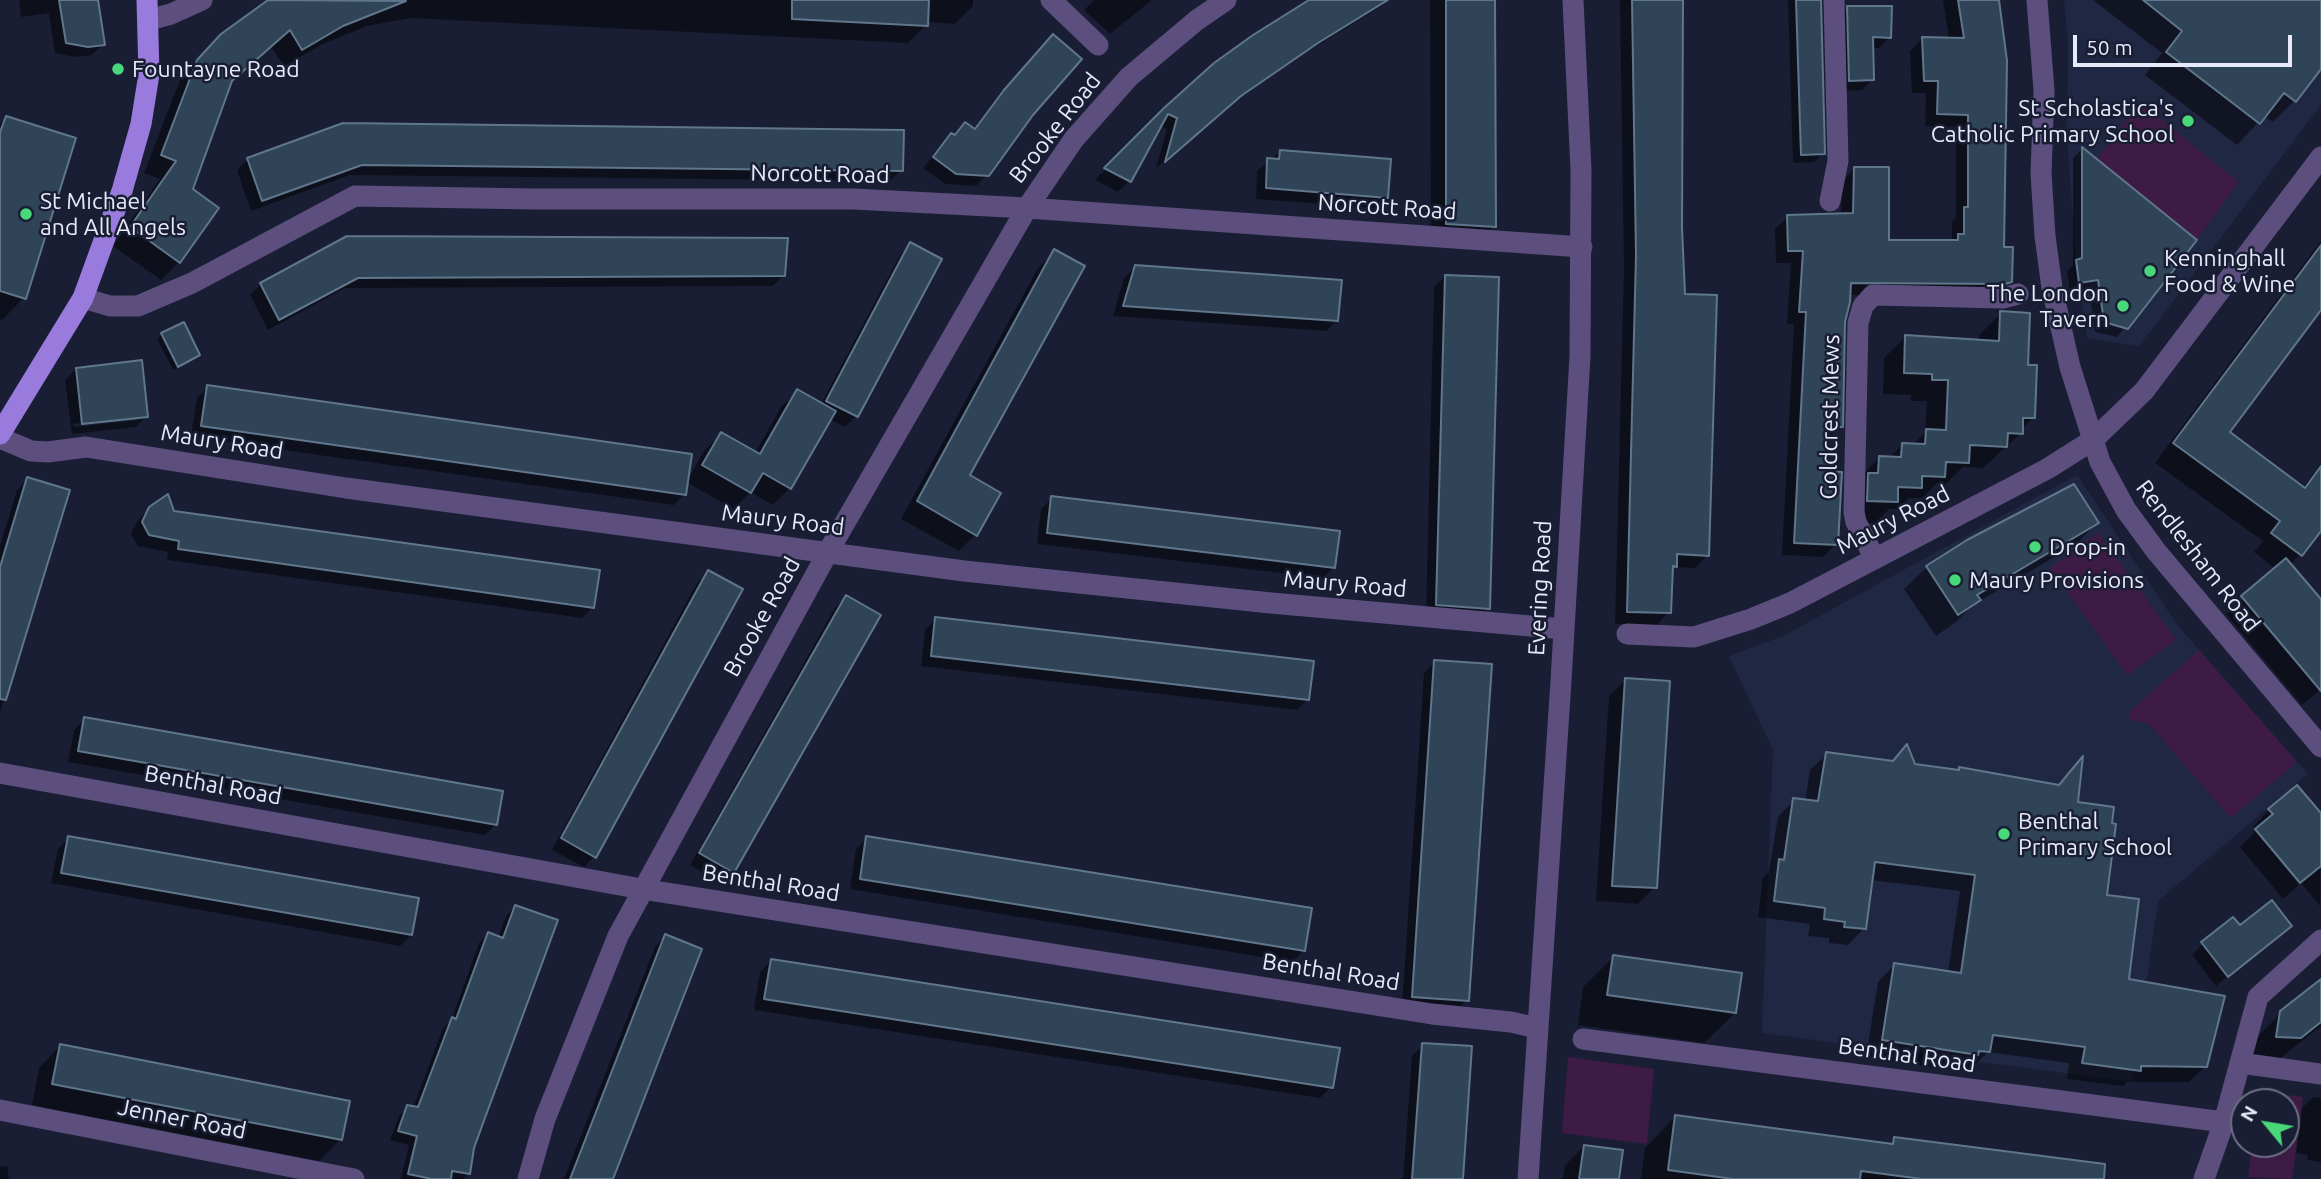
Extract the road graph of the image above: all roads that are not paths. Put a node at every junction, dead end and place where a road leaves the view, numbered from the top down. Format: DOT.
graph roads {
  1 [pos="202,0"];
  2 [pos="1051,0"];
  3 [pos="1226,0"];
  4 [pos="1573,0"];
  5 [pos="1834,0"];
  6 [pos="2037,0"];
  7 [pos="148,10"];
  8 [pos="1098,45"];
  9 [pos="2321,157"];
  10 [pos="1830,201"];
  11 [pos="1027,208"];
  12 [pos="1581,247"];
  13 [pos="2018,294"];
  14 [pos="83,298"];
  15 [pos="7,409"];
  16 [pos="0,436"];
  17 [pos="2093,440"];
  18 [pos="828,552"];
  19 [pos="1875,559"];
  20 [pos="1564,629"];
  21 [pos="1627,634"];
  22 [pos="2321,747"];
  23 [pos="0,773"];
  24 [pos="642,890"];
  25 [pos="2321,940"];
  26 [pos="1537,1028"];
  27 [pos="1583,1039"];
  28 [pos="2240,1063"];
  29 [pos="2321,1074"];
  30 [pos="0,1110"];
  31 [pos="2224,1122"];
  32 [pos="354,1179"];
  33 [pos="527,1179"];
  34 [pos="1528,1179"];
  35 [pos="2204,1179"];
  1 -- 7 [label="street"];
  2 -- 8 [label="street"];
  3 -- 11 [label="street, Brooke Road"];
  4 -- 12 [label="street, Evering Road"];
  5 -- 10 [label="street"];
  6 -- 17 [label="street, Rendlesham Road"];
  7 -- 14 [label="main road"];
  9 -- 17 [label="street, Maury Road"];
  11 -- 12 [label="street, Norcott Road"];
  11 -- 14 [label="street, Norcott Road"];
  11 -- 18 [label="street, Brooke Road"];
  12 -- 20 [label="street, Evering Road"];
  13 -- 19 [label="street, Goldcrest Mews"];
  14 -- 15 [label="main road"];
  15 -- 16 [label="main road"];
  16 -- 18 [label="street, Maury Road"];
  17 -- 19 [label="street, Maury Road"];
  17 -- 22 [label="street, Rendlesham Road"];
  18 -- 20 [label="street, Maury Road"];
  18 -- 24 [label="street, Brooke Road"];
  19 -- 21 [label="street, Maury Road"];
  20 -- 26 [label="street, Evering Road"];
  23 -- 24 [label="street, Benthal Road"];
  24 -- 26 [label="street, Benthal Road"];
  24 -- 33 [label="street, Brooke Road"];
  25 -- 28 [label="street"];
  26 -- 34 [label="street, Evering Road"];
  27 -- 31 [label="street, Benthal Road"];
  28 -- 29 [label="street"];
  28 -- 31 [label="street"];
  30 -- 32 [label="street, Jenner Road"];
  31 -- 35 [label="street"];
}
